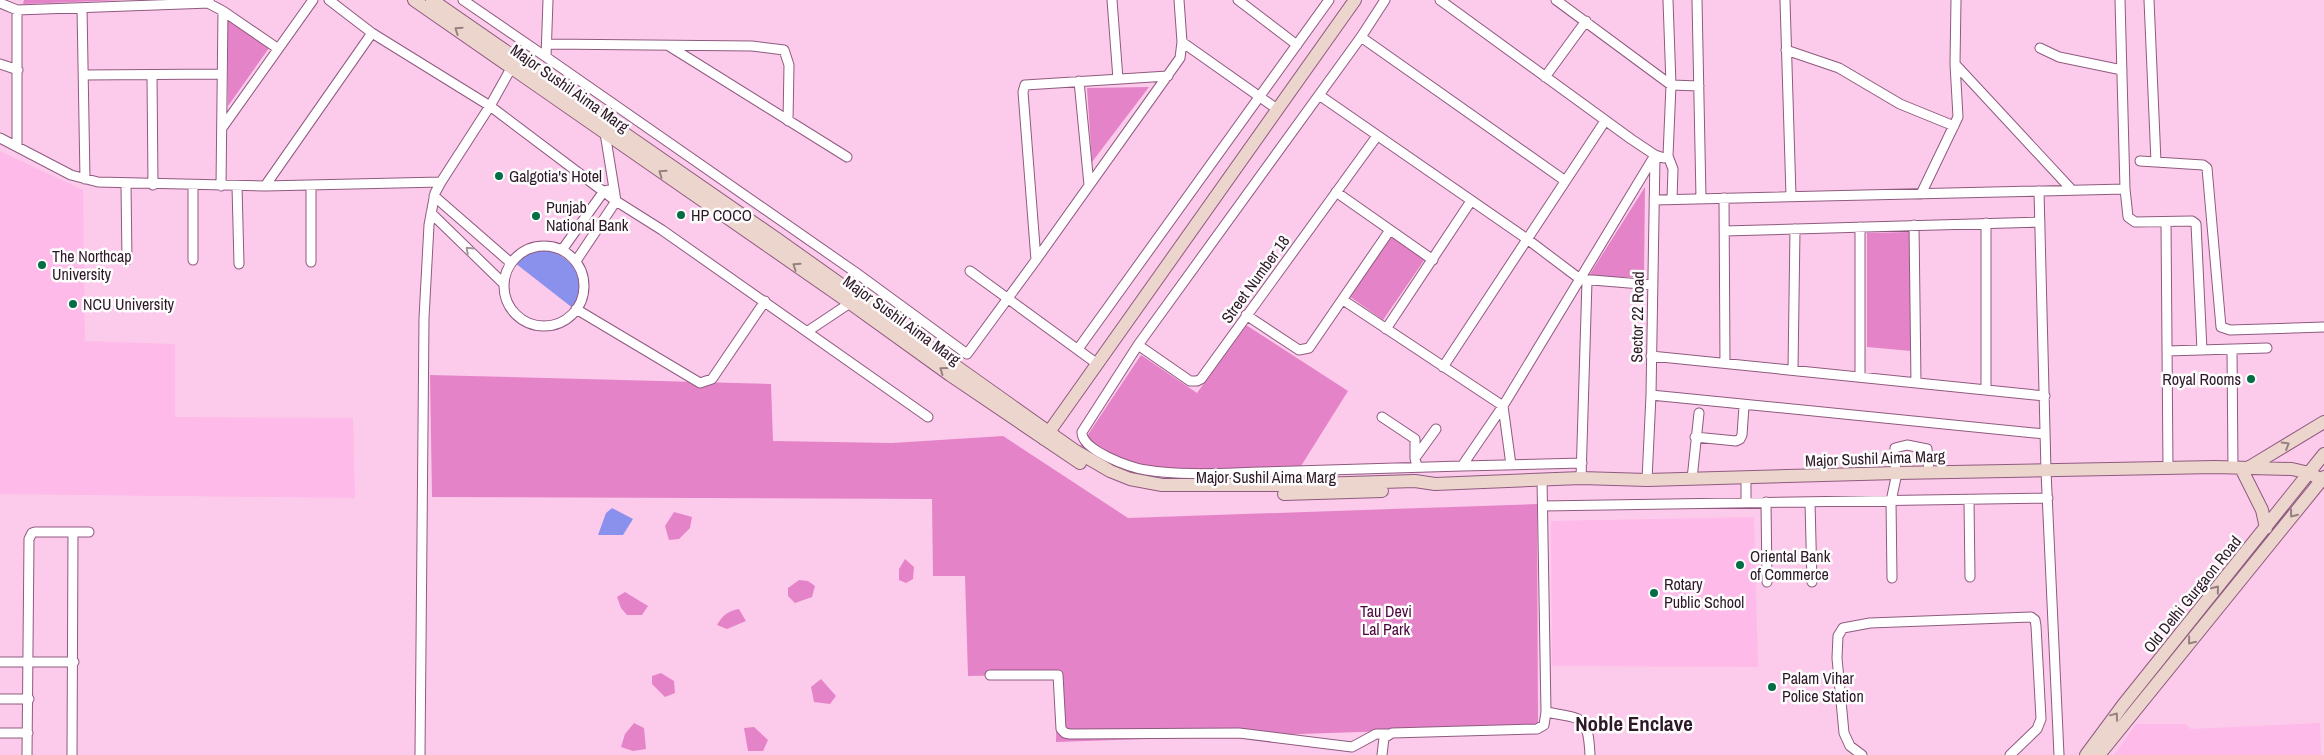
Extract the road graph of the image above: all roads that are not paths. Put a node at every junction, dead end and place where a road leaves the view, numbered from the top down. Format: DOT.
graph roads {
  1 [pos="313,0"];
  2 [pos="329,0"];
  3 [pos="414,0"];
  4 [pos="432,0"];
  5 [pos="464,0"];
  6 [pos="548,0"];
  7 [pos="1112,0"];
  8 [pos="1179,0"];
  9 [pos="1238,0"];
  10 [pos="1329,0"];
  11 [pos="1355,0"];
  12 [pos="1384,0"];
  13 [pos="1440,0"];
  14 [pos="1556,0"];
  15 [pos="1668,0"];
  16 [pos="1696,0"];
  17 [pos="1785,0"];
  18 [pos="1956,0"];
  19 [pos="2120,0"];
  20 [pos="2150,0"];
  21 [pos="206,2"];
  22 [pos="0,3"];
  23 [pos="15,6"];
  24 [pos="82,8"];
  25 [pos="223,11"];
  26 [pos="1586,21"];
  27 [pos="372,33"];
  28 [pos="1361,37"];
  29 [pos="1182,42"];
  30 [pos="547,44"];
  31 [pos="1297,45"];
  32 [pos="668,46"];
  33 [pos="277,48"];
  34 [pos="2040,48"];
  35 [pos="1786,50"];
  36 [pos="548,59"];
  37 [pos="514,63"];
  38 [pos="0,64"];
  39 [pos="1954,64"];
  40 [pos="18,70"];
  41 [pos="2122,70"];
  42 [pos="222,74"];
  43 [pos="84,75"];
  44 [pos="152,75"];
  45 [pos="1168,76"];
  46 [pos="1546,77"];
  47 [pos="1118,79"];
  48 [pos="1079,81"];
  49 [pos="552,83"];
  50 [pos="1671,85"];
  51 [pos="1699,86"];
  52 [pos="1319,95"];
  53 [pos="1260,96"];
  54 [pos="490,106"];
  55 [pos="1277,109"];
  56 [pos="788,121"];
  57 [pos="1606,121"];
  58 [pos="1954,126"];
  59 [pos="222,128"];
  60 [pos="605,133"];
  61 [pos="1377,136"];
  62 [pos="0,138"];
  63 [pos="17,146"];
  64 [pos="1655,155"];
  65 [pos="1668,156"];
  66 [pos="847,157"];
  67 [pos="2140,161"];
  68 [pos="2156,162"];
  69 [pos="85,179"];
  70 [pos="1564,180"];
  71 [pos="441,182"];
  72 [pos="126,185"];
  73 [pos="153,185"];
  74 [pos="193,185"];
  75 [pos="1089,185"];
  76 [pos="221,186"];
  77 [pos="237,186"];
  78 [pos="266,186"];
  79 [pos="311,186"];
  80 [pos="613,188"];
  81 [pos="2071,189"];
  82 [pos="2125,189"];
  83 [pos="604,191"];
  84 [pos="2039,191"];
  85 [pos="1336,192"];
  86 [pos="1921,194"];
  87 [pos="434,196"];
  88 [pos="1791,196"];
  89 [pos="1701,198"];
  90 [pos="1724,198"];
  91 [pos="1672,199"];
  92 [pos="1654,200"];
  93 [pos="616,201"];
  94 [pos="1471,201"];
  95 [pos="431,213"];
  96 [pos="2040,222"];
  97 [pos="2166,222"];
  98 [pos="1986,223"];
  99 [pos="1914,226"];
  100 [pos="1860,227"];
  101 [pos="1795,229"];
  102 [pos="1390,230"];
  103 [pos="1724,231"];
  104 [pos="1527,239"];
  105 [pos="562,250"];
  106 [pos="128,260"];
  107 [pos="193,260"];
  108 [pos="1036,260"];
  109 [pos="1432,260"];
  110 [pos="576,261"];
  111 [pos="311,262"];
  112 [pos="511,263"];
  113 [pos="239,264"];
  114 [pos="970,271"];
  115 [pos="1584,280"];
  116 [pos="504,284"];
  117 [pos="1652,285"];
  118 [pos="1008,298"];
  119 [pos="1343,300"];
  120 [pos="765,301"];
  121 [pos="850,303"];
  122 [pos="576,310"];
  123 [pos="1246,316"];
  124 [pos="2324,327"];
  125 [pos="1386,329"];
  126 [pos="808,331"];
  127 [pos="1138,345"];
  128 [pos="2267,348"];
  129 [pos="1078,349"];
  130 [pos="2167,350"];
  131 [pos="2202,350"];
  132 [pos="2232,350"];
  133 [pos="967,354"];
  134 [pos="1651,356"];
  135 [pos="1096,363"];
  136 [pos="1724,363"];
  137 [pos="956,367"];
  138 [pos="1443,367"];
  139 [pos="1794,370"];
  140 [pos="1860,377"];
  141 [pos="1916,383"];
  142 [pos="1986,390"];
  143 [pos="1650,395"];
  144 [pos="2045,396"];
  145 [pos="1503,406"];
  146 [pos="1744,406"];
  147 [pos="1699,413"];
  148 [pos="928,417"];
  149 [pos="1382,417"];
  150 [pos="2324,422"];
  151 [pos="1436,429"];
  152 [pos="2045,434"];
  153 [pos="1046,436"];
  154 [pos="1696,437"];
  155 [pos="2324,454"];
  156 [pos="1416,463"];
  157 [pos="1582,463"];
  158 [pos="1511,465"];
  159 [pos="1462,466"];
  160 [pos="2168,468"];
  161 [pos="2240,468"];
  162 [pos="2046,471"];
  163 [pos="1929,472"];
  164 [pos="1897,473"];
  165 [pos="2310,473"];
  166 [pos="1582,478"];
  167 [pos="1746,478"];
  168 [pos="2323,478"];
  169 [pos="1542,479"];
  170 [pos="1692,479"];
  171 [pos="1647,480"];
  172 [pos="2048,498"];
  173 [pos="1970,500"];
  174 [pos="1891,501"];
  175 [pos="1746,502"];
  176 [pos="1766,502"];
  177 [pos="1810,502"];
  178 [pos="1543,506"];
  179 [pos="2266,528"];
  180 [pos="73,532"];
  181 [pos="89,532"];
  182 [pos="1970,577"];
  183 [pos="1892,578"];
  184 [pos="1767,582"];
  185 [pos="1812,582"];
  186 [pos="0,662"];
  187 [pos="29,662"];
  188 [pos="74,662"];
  189 [pos="990,675"];
  190 [pos="0,699"];
  191 [pos="29,699"];
  192 [pos="1546,712"];
  193 [pos="0,733"];
  194 [pos="28,733"];
  195 [pos="1388,734"];
  196 [pos="27,755"];
  197 [pos="72,755"];
  198 [pos="420,755"];
  199 [pos="1382,755"];
  200 [pos="1590,755"];
  201 [pos="1862,755"];
  202 [pos="2010,755"];
  203 [pos="2059,755"];
  204 [pos="2086,755"];
  205 [pos="2099,755"];
  1 -- 33 [label="street"];
  2 -- 27 [label="street"];
  37 -- 3 [label="street, Major Sushil Aima Marg, one-way"];
  4 -- 37 [label="street, Major Sushil Aima Marg"];
  5 -- 36 [label="street"];
  6 -- 30 [label="street"];
  7 -- 47 [label="street"];
  8 -- 29 [label="street"];
  9 -- 31 [label="street"];
  10 -- 31 [label="street"];
  11 -- 55 [label="street"];
  12 -- 28 [label="street"];
  13 -- 46 [label="street"];
  14 -- 26 [label="street"];
  15 -- 50 [label="street"];
  16 -- 51 [label="street"];
  17 -- 35 [label="street"];
  18 -- 39 [label="street"];
  19 -- 41 [label="street"];
  20 -- 68 [label="street"];
  21 -- 24 [label="street"];
  21 -- 25 [label="street"];
  22 -- 23 [label="street"];
  23 -- 24 [label="street"];
  23 -- 40 [label="street"];
  24 -- 43 [label="street"];
  25 -- 33 [label="street"];
  25 -- 42 [label="street"];
  26 -- 46 [label="street"];
  26 -- 50 [label="street"];
  27 -- 54 [label="street"];
  27 -- 78 [label="street"];
  28 -- 52 [label="street"];
  28 -- 70 [label="street"];
  29 -- 45 [label="street"];
  29 -- 53 [label="street"];
  30 -- 32 [label="street"];
  30 -- 36 [label="street"];
  31 -- 53 [label="street"];
  32 -- 56 [label="street"];
  32 -- 56 [label="street"];
  33 -- 59 [label="street"];
  34 -- 41 [label="street"];
  35 -- 58 [label="street"];
  35 -- 88 [label="street"];
  36 -- 49 [label="street"];
  36 -- 133 [label="street"];
  37 -- 49 [label="street, Major Sushil Aima Marg"];
  37 -- 54 [label="street"];
  37 -- 60 [label="street, Major Sushil Aima Marg"];
  38 -- 40 [label="street"];
  39 -- 58 [label="street"];
  39 -- 81 [label="street"];
  40 -- 63 [label="street"];
  41 -- 82 [label="street"];
  42 -- 44 [label="street"];
  42 -- 59 [label="street"];
  43 -- 44 [label="street"];
  43 -- 69 [label="street"];
  44 -- 73 [label="street"];
  45 -- 47 [label="street"];
  45 -- 75 [label="street"];
  46 -- 57 [label="street"];
  47 -- 48 [label="street"];
  48 -- 75 [label="street"];
  48 -- 108 [label="street"];
  49 -- 137 [label="street, Major Sushil Aima Marg"];
  50 -- 51 [label="street"];
  50 -- 65 [label="street"];
  51 -- 89 [label="street"];
  52 -- 61 [label="street"];
  52 -- 127 [label="street"];
  53 -- 55 [label="street"];
  53 -- 129 [label="street"];
  54 -- 71 [label="street"];
  54 -- 83 [label="street"];
  55 -- 135 [label="street"];
  56 -- 66 [label="street"];
  57 -- 64 [label="street"];
  57 -- 70 [label="street"];
  58 -- 86 [label="street"];
  59 -- 76 [label="street"];
  60 -- 80 [label="street"];
  121 -- 60 [label="street, Major Sushil Aima Marg, one-way"];
  61 -- 85 [label="street, Street Number 18"];
  61 -- 94 [label="street"];
  62 -- 63 [label="street"];
  63 -- 69 [label="street"];
  64 -- 65 [label="street"];
  64 -- 92 [label="street, Sector 22 Road"];
  64 -- 115 [label="street"];
  65 -- 91 [label="street"];
  67 -- 68 [label="street"];
  68 -- 124 [label="street"];
  69 -- 72 [label="street"];
  70 -- 104 [label="street"];
  71 -- 79 [label="street"];
  71 -- 87 [label="street"];
  72 -- 73 [label="street"];
  72 -- 106 [label="street"];
  73 -- 74 [label="street"];
  74 -- 76 [label="street"];
  74 -- 107 [label="street"];
  75 -- 108 [label="street"];
  76 -- 77 [label="street"];
  77 -- 78 [label="street"];
  77 -- 113 [label="street"];
  78 -- 79 [label="street"];
  79 -- 111 [label="street"];
  80 -- 83 [label="street"];
  80 -- 93 [label="street"];
  81 -- 82 [label="street"];
  81 -- 84 [label="street"];
  82 -- 97 [label="street"];
  83 -- 93 [label="street"];
  83 -- 105 [label="street"];
  84 -- 86 [label="street"];
  84 -- 96 [label="street"];
  85 -- 102 [label="street"];
  85 -- 123 [label="street, Street Number 18"];
  86 -- 88 [label="street"];
  87 -- 95 [label="street"];
  87 -- 112 [label="street"];
  88 -- 90 [label="street"];
  89 -- 90 [label="street"];
  89 -- 91 [label="street"];
  90 -- 103 [label="street"];
  91 -- 92 [label="street"];
  92 -- 117 [label="street, Sector 22 Road"];
  93 -- 110 [label="street"];
  93 -- 120 [label="street"];
  94 -- 104 [label="street"];
  94 -- 109 [label="street"];
  116 -- 95 [label="street, one-way"];
  95 -- 198 [label="street"];
  96 -- 98 [label="street"];
  96 -- 144 [label="street"];
  97 -- 130 [label="street"];
  97 -- 131 [label="street"];
  98 -- 99 [label="street"];
  98 -- 142 [label="street"];
  99 -- 100 [label="street"];
  99 -- 141 [label="street"];
  100 -- 101 [label="street"];
  100 -- 140 [label="street"];
  101 -- 103 [label="street"];
  101 -- 139 [label="street"];
  102 -- 109 [label="street"];
  102 -- 119 [label="street"];
  103 -- 136 [label="street"];
  104 -- 115 [label="street"];
  104 -- 138 [label="street"];
  105 -- 110 [label="street"];
  105 -- 112 [label="street"];
  108 -- 118 [label="street"];
  109 -- 125 [label="street"];
  110 -- 122 [label="street"];
  112 -- 116 [label="street"];
  114 -- 118 [label="street"];
  115 -- 117 [label="street"];
  115 -- 145 [label="street"];
  115 -- 157 [label="street"];
  116 -- 122 [label="street"];
  117 -- 134 [label="street, Sector 22 Road"];
  118 -- 129 [label="street"];
  118 -- 133 [label="street"];
  119 -- 123 [label="street"];
  119 -- 125 [label="street"];
  120 -- 122 [label="street"];
  120 -- 126 [label="street"];
  121 -- 126 [label="street"];
  153 -- 121 [label="street, Major Sushil Aima Marg, one-way"];
  123 -- 127 [label="street, Street Number 18"];
  125 -- 138 [label="street"];
  126 -- 148 [label="street"];
  127 -- 156 [label="street"];
  128 -- 132 [label="street"];
  129 -- 135 [label="street"];
  130 -- 131 [label="street"];
  130 -- 160 [label="street"];
  131 -- 132 [label="street"];
  132 -- 161 [label="street"];
  133 -- 137 [label="street"];
  134 -- 136 [label="street"];
  134 -- 143 [label="street, Sector 22 Road"];
  135 -- 153 [label="street"];
  136 -- 139 [label="street"];
  137 -- 153 [label="street, Major Sushil Aima Marg"];
  138 -- 145 [label="street"];
  139 -- 140 [label="street"];
  140 -- 141 [label="street"];
  141 -- 142 [label="street"];
  142 -- 144 [label="street"];
  143 -- 146 [label="street"];
  143 -- 171 [label="street, Sector 22 Road"];
  144 -- 152 [label="street"];
  145 -- 158 [label="street"];
  145 -- 159 [label="street"];
  146 -- 152 [label="street"];
  146 -- 154 [label="street"];
  147 -- 154 [label="street"];
  149 -- 156 [label="street"];
  161 -- 150 [label="street, one-way"];
  151 -- 156 [label="street"];
  152 -- 162 [label="street"];
  153 -- 169 [label="street, Major Sushil Aima Marg"];
  154 -- 170 [label="street"];
  155 -- 165 [label="street, Old Delhi Gurgaon Road"];
  156 -- 159 [label="street"];
  157 -- 158 [label="street"];
  157 -- 166 [label="street"];
  158 -- 159 [label="street"];
  160 -- 161 [label="street, Major Sushil Aima Marg"];
  160 -- 162 [label="street, Major Sushil Aima Marg"];
  161 -- 165 [label="street, Major Sushil Aima Marg"];
  161 -- 179 [label="street"];
  162 -- 163 [label="street, Major Sushil Aima Marg"];
  162 -- 172 [label="street"];
  163 -- 164 [label="street, Major Sushil Aima Marg"];
  163 -- 164 [label="street"];
  164 -- 167 [label="street, Major Sushil Aima Marg"];
  164 -- 174 [label="street"];
  165 -- 168 [label="street, Major Sushil Aima Marg"];
  165 -- 179 [label="street, Old Delhi Gurgaon Road"];
  166 -- 169 [label="street, Major Sushil Aima Marg"];
  166 -- 171 [label="street, Major Sushil Aima Marg"];
  167 -- 170 [label="street, Major Sushil Aima Marg"];
  167 -- 175 [label="street"];
  168 -- 205 [label="street, Old Delhi Gurgaon Road, one-way"];
  169 -- 178 [label="street"];
  170 -- 171 [label="street, Major Sushil Aima Marg"];
  172 -- 173 [label="street"];
  172 -- 203 [label="street"];
  173 -- 174 [label="street"];
  173 -- 182 [label="street"];
  174 -- 177 [label="street"];
  174 -- 183 [label="street"];
  175 -- 176 [label="street"];
  175 -- 178 [label="street"];
  176 -- 177 [label="street"];
  176 -- 184 [label="street"];
  177 -- 185 [label="street"];
  178 -- 192 [label="street"];
  204 -- 179 [label="street, Old Delhi Gurgaon Road, one-way"];
  180 -- 181 [label="street"];
  180 -- 187 [label="street"];
  180 -- 188 [label="street"];
  186 -- 187 [label="street"];
  187 -- 188 [label="street"];
  187 -- 191 [label="street"];
  188 -- 197 [label="street"];
  189 -- 195 [label="street"];
  190 -- 191 [label="street"];
  191 -- 194 [label="street"];
  192 -- 195 [label="street"];
  192 -- 200 [label="street"];
  193 -- 194 [label="street"];
  194 -- 196 [label="street"];
  195 -- 199 [label="street"];
  201 -- 202 [label="street"];
}
